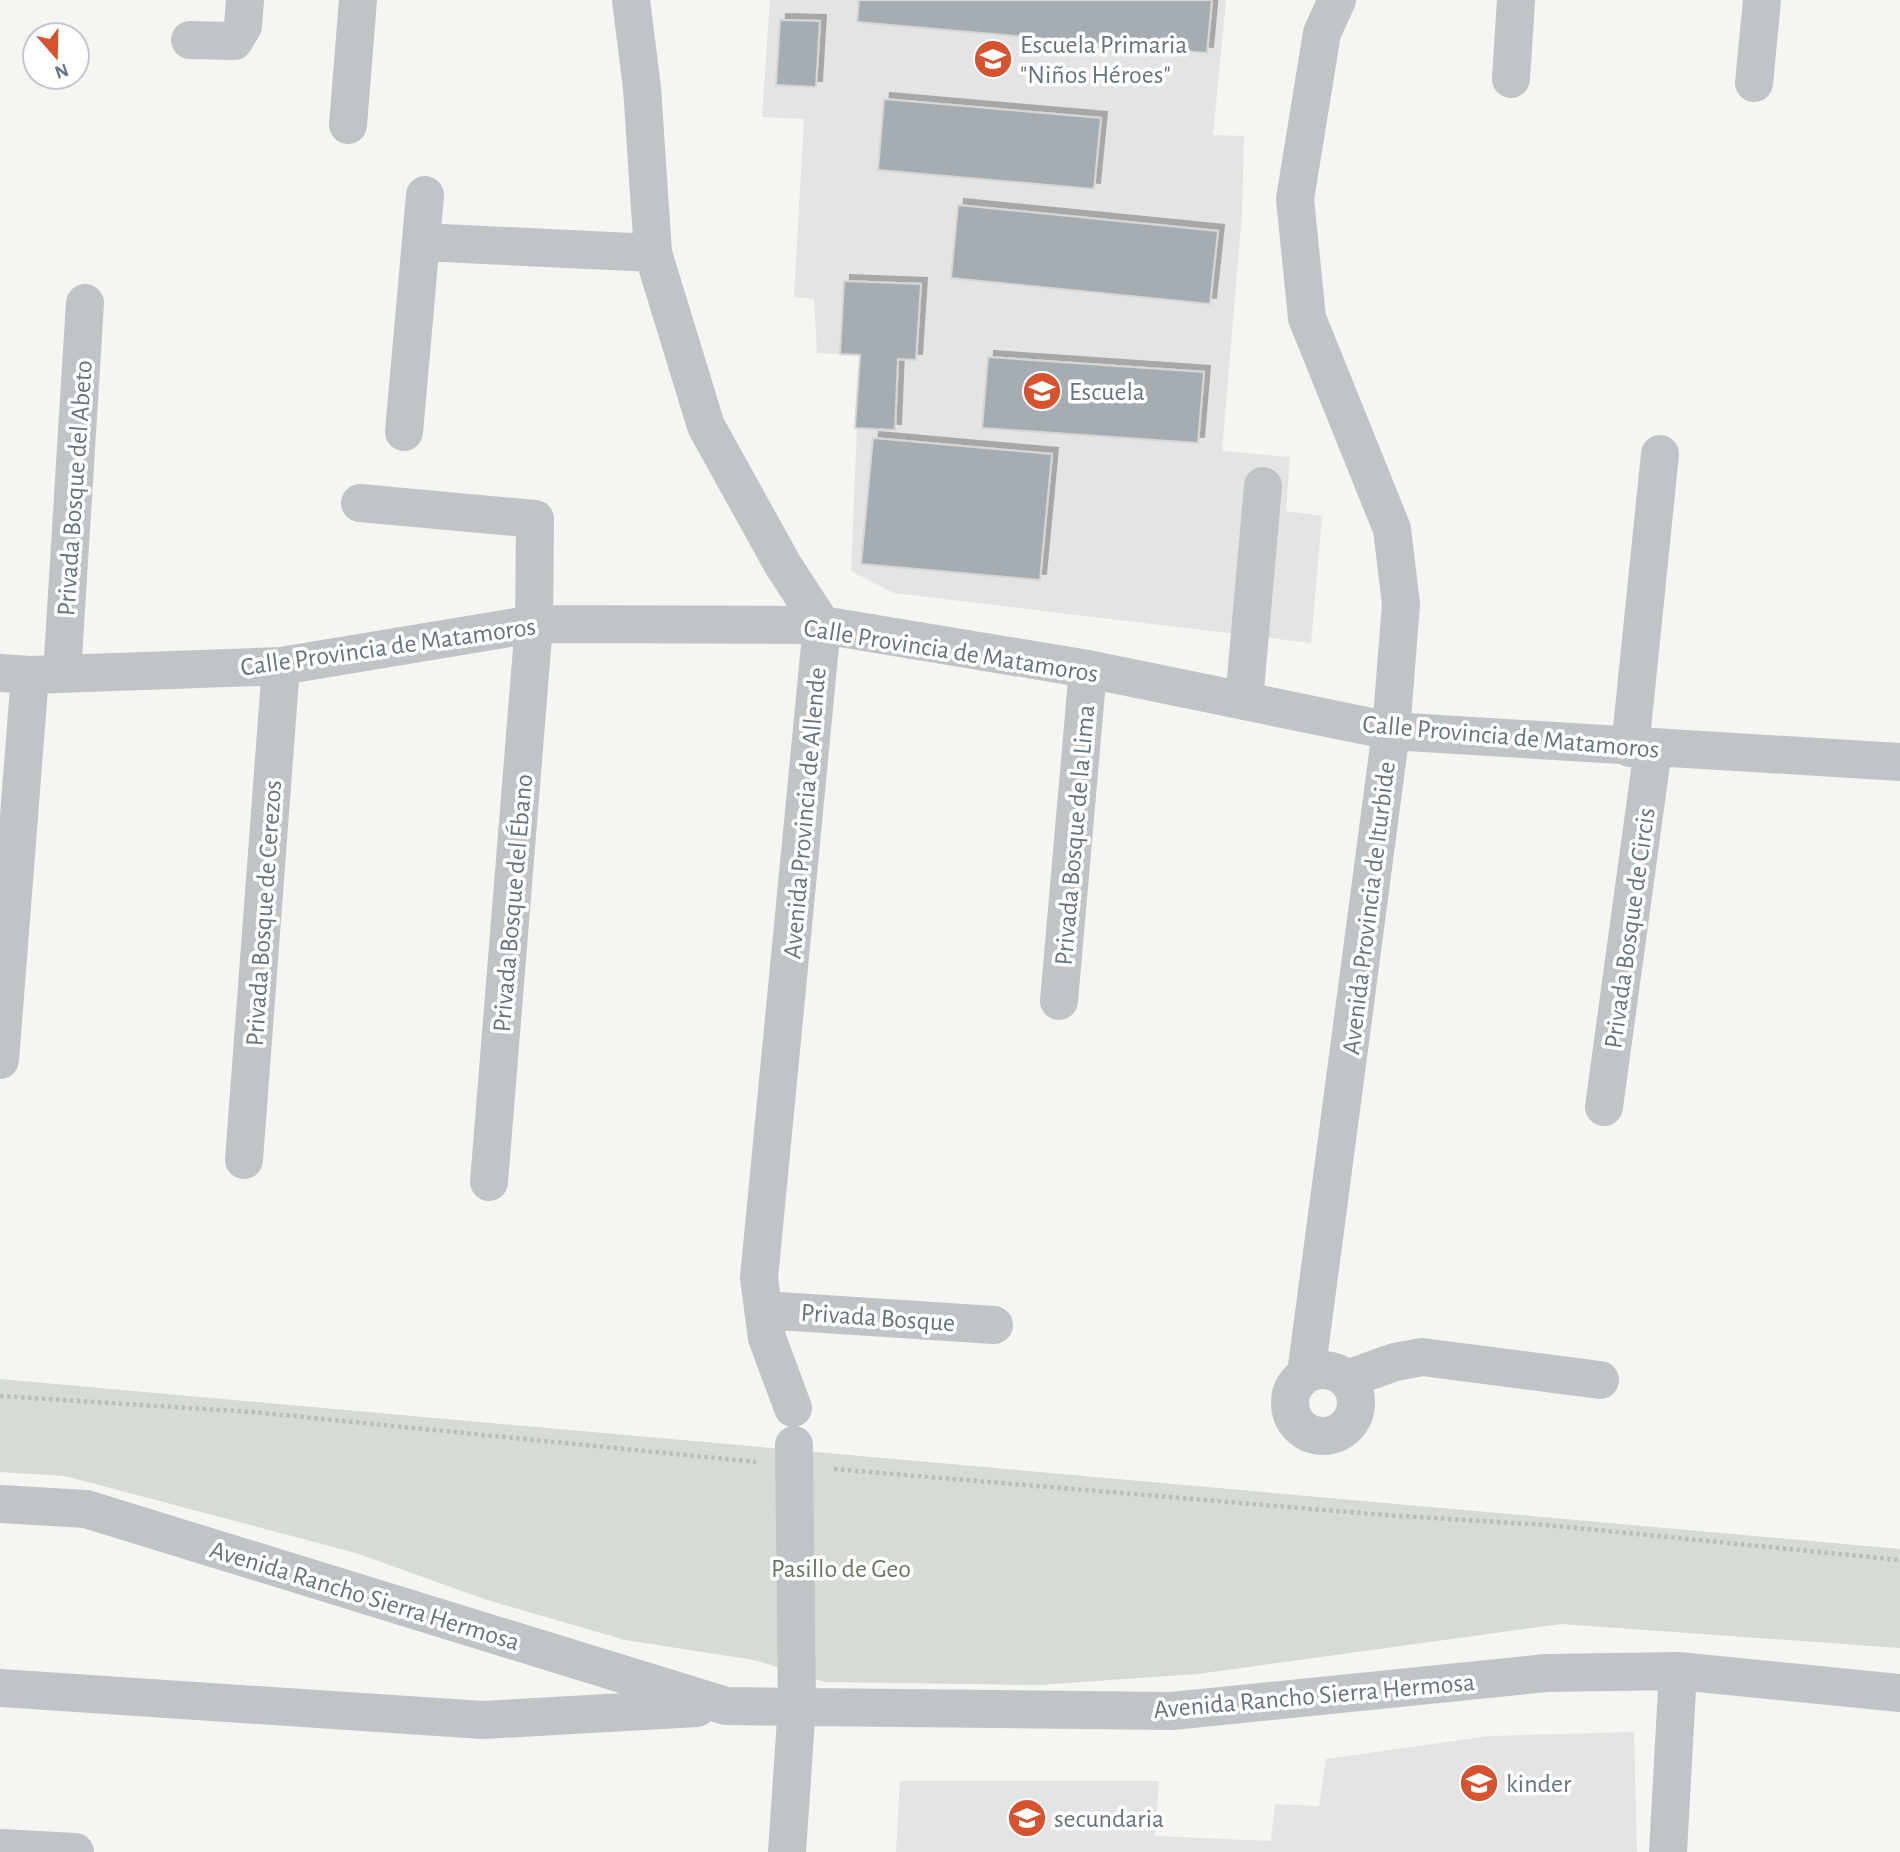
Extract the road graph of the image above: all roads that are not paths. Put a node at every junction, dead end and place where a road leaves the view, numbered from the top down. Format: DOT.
graph roads {
  1 [pos="245,0"];
  2 [pos="358,0"];
  3 [pos="631,0"];
  4 [pos="1337,0"];
  5 [pos="1517,0"];
  6 [pos="1762,0"];
  7 [pos="190,40"];
  8 [pos="1511,79"];
  9 [pos="1754,83"];
  10 [pos="348,125"];
  11 [pos="425,195"];
  12 [pos="421,242"];
  13 [pos="653,253"];
  14 [pos="85,303"];
  15 [pos="404,432"];
  16 [pos="1660,454"];
  17 [pos="1263,486"];
  18 [pos="360,503"];
  19 [pos="534,624"];
  20 [pos="822,625"];
  21 [pos="281,666"];
  22 [pos="1088,670"];
  23 [pos="31,674"];
  24 [pos="1244,701"];
  25 [pos="1391,731"];
  26 [pos="1642,749"];
  27 [pos="1899,755"];
  28 [pos="1059,1001"];
  29 [pos="0,1060"];
  30 [pos="1604,1107"];
  31 [pos="244,1160"];
  32 [pos="489,1182"];
  33 [pos="762,1310"];
  34 [pos="994,1325"];
  35 [pos="1306,1374"];
  36 [pos="1347,1379"];
  37 [pos="1600,1380"];
  38 [pos="793,1408"];
  39 [pos="794,1455"];
  40 [pos="0,1504"];
  41 [pos="1678,1671"];
  42 [pos="0,1688"];
  43 [pos="1900,1693"];
  44 [pos="726,1706"];
  45 [pos="797,1706"];
  46 [pos="1,1848"];
  47 [pos="75,1852"];
  48 [pos="787,1852"];
  49 [pos="1668,1852"];
  1 -- 7 [label="street"];
  2 -- 10 [label="street"];
  3 -- 13 [label="street"];
  4 -- 25 [label="street, Avenida Provincia de Iturbide"];
  5 -- 8 [label="street"];
  6 -- 9 [label="street"];
  11 -- 12 [label="street"];
  12 -- 13 [label="street"];
  12 -- 15 [label="street"];
  13 -- 20 [label="street"];
  14 -- 23 [label="street, Privada Bosque del Abeto"];
  16 -- 26 [label="street, Privada Bosque de Circis"];
  17 -- 24 [label="street"];
  18 -- 19 [label="street, Privada Bosque del Ébano"];
  19 -- 20 [label="street, Calle Provincia de Matamoros"];
  19 -- 21 [label="street, Calle Provincia de Matamoros"];
  19 -- 32 [label="street, Privada Bosque del Ébano"];
  20 -- 22 [label="street, Calle Provincia de Matamoros"];
  20 -- 33 [label="street, Avenida Provincia de Allende"];
  21 -- 23 [label="street, Calle Provincia de Matamoros"];
  21 -- 31 [label="street, Privada Bosque de Cerezos"];
  22 -- 24 [label="street, Calle Provincia de Matamoros"];
  22 -- 28 [label="street, Privada Bosque de la Lima"];
  23 -- 29 [label="street, Privada Bosque del Abeto"];
  24 -- 25 [label="street, Calle Provincia de Matamoros"];
  25 -- 26 [label="street, Calle Provincia de Matamoros"];
  25 -- 35 [label="street, Avenida Provincia de Iturbide"];
  26 -- 27 [label="street, Calle Provincia de Matamoros"];
  26 -- 30 [label="street, Privada Bosque de Circis"];
  33 -- 34 [label="street, Privada Bosque"];
  33 -- 38 [label="street, Avenida Provincia de Allende"];
  35 -- 36 [label="street"];
  35 -- 36 [label="street"];
  36 -- 37 [label="street"];
  39 -- 45 [label="street"];
  40 -- 44 [label="street, Avenida Rancho Sierra Hermosa"];
  41 -- 43 [label="street, Avenida Rancho Sierra Hermosa"];
  41 -- 45 [label="street, Avenida Rancho Sierra Hermosa"];
  41 -- 49 [label="street"];
  42 -- 44 [label="street, Avenida Rancho Sierra Hermosa"];
  44 -- 45 [label="street, Avenida Rancho Sierra Hermosa"];
  45 -- 48 [label="street"];
  46 -- 47 [label="street"];
}
